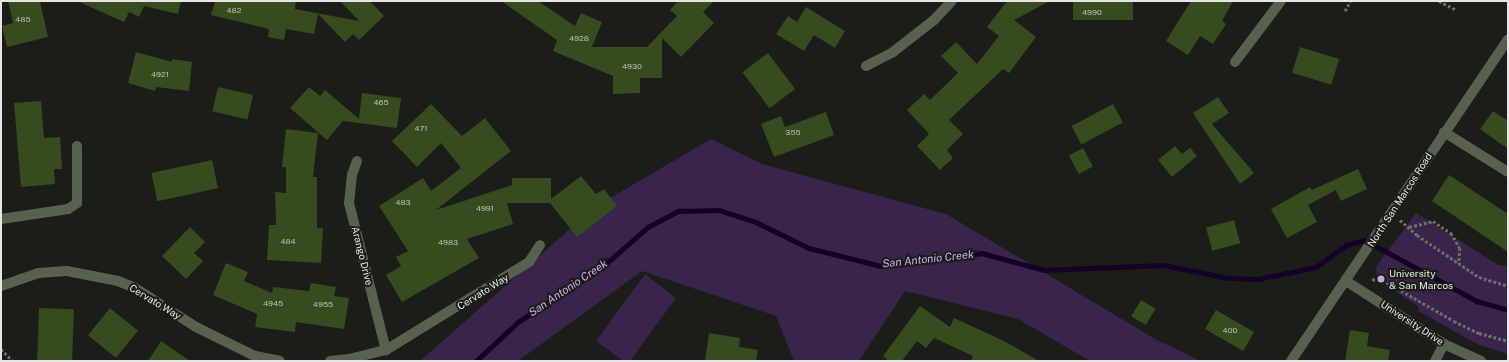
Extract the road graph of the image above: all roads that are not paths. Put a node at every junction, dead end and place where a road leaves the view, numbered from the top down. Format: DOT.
graph roads {
  1 [pos="952,1"];
  2 [pos="1281,1"];
  3 [pos="1508,39"];
  4 [pos="1235,62"];
  5 [pos="866,66"];
  6 [pos="1444,132"];
  7 [pos="77,146"];
  8 [pos="357,161"];
  9 [pos="1508,172"];
  10 [pos="1,219"];
  11 [pos="540,245"];
  12 [pos="1346,281"];
  13 [pos="1,286"];
  14 [pos="1444,344"];
  15 [pos="386,350"];
  16 [pos="280,361"];
  17 [pos="330,361"];
  18 [pos="1290,361"];
  19 [pos="1435,361"];
  20 [pos="1481,361"];
  1 -- 5 [label="street"];
  2 -- 4 [label="street"];
  3 -- 6 [label="street, North San Marcos Road"];
  6 -- 9 [label="street"];
  6 -- 12 [label="street, North San Marcos Road"];
  7 -- 10 [label="street"];
  8 -- 15 [label="street, Arango Drive"];
  11 -- 15 [label="street, Cervato Way"];
  12 -- 14 [label="street, University Drive"];
  12 -- 18 [label="street, North San Marcos Road"];
  13 -- 16 [label="street, Cervato Way"];
  14 -- 19 [label="street"];
  14 -- 20 [label="street, University Drive"];
  15 -- 17 [label="street, Cervato Way"];
}
